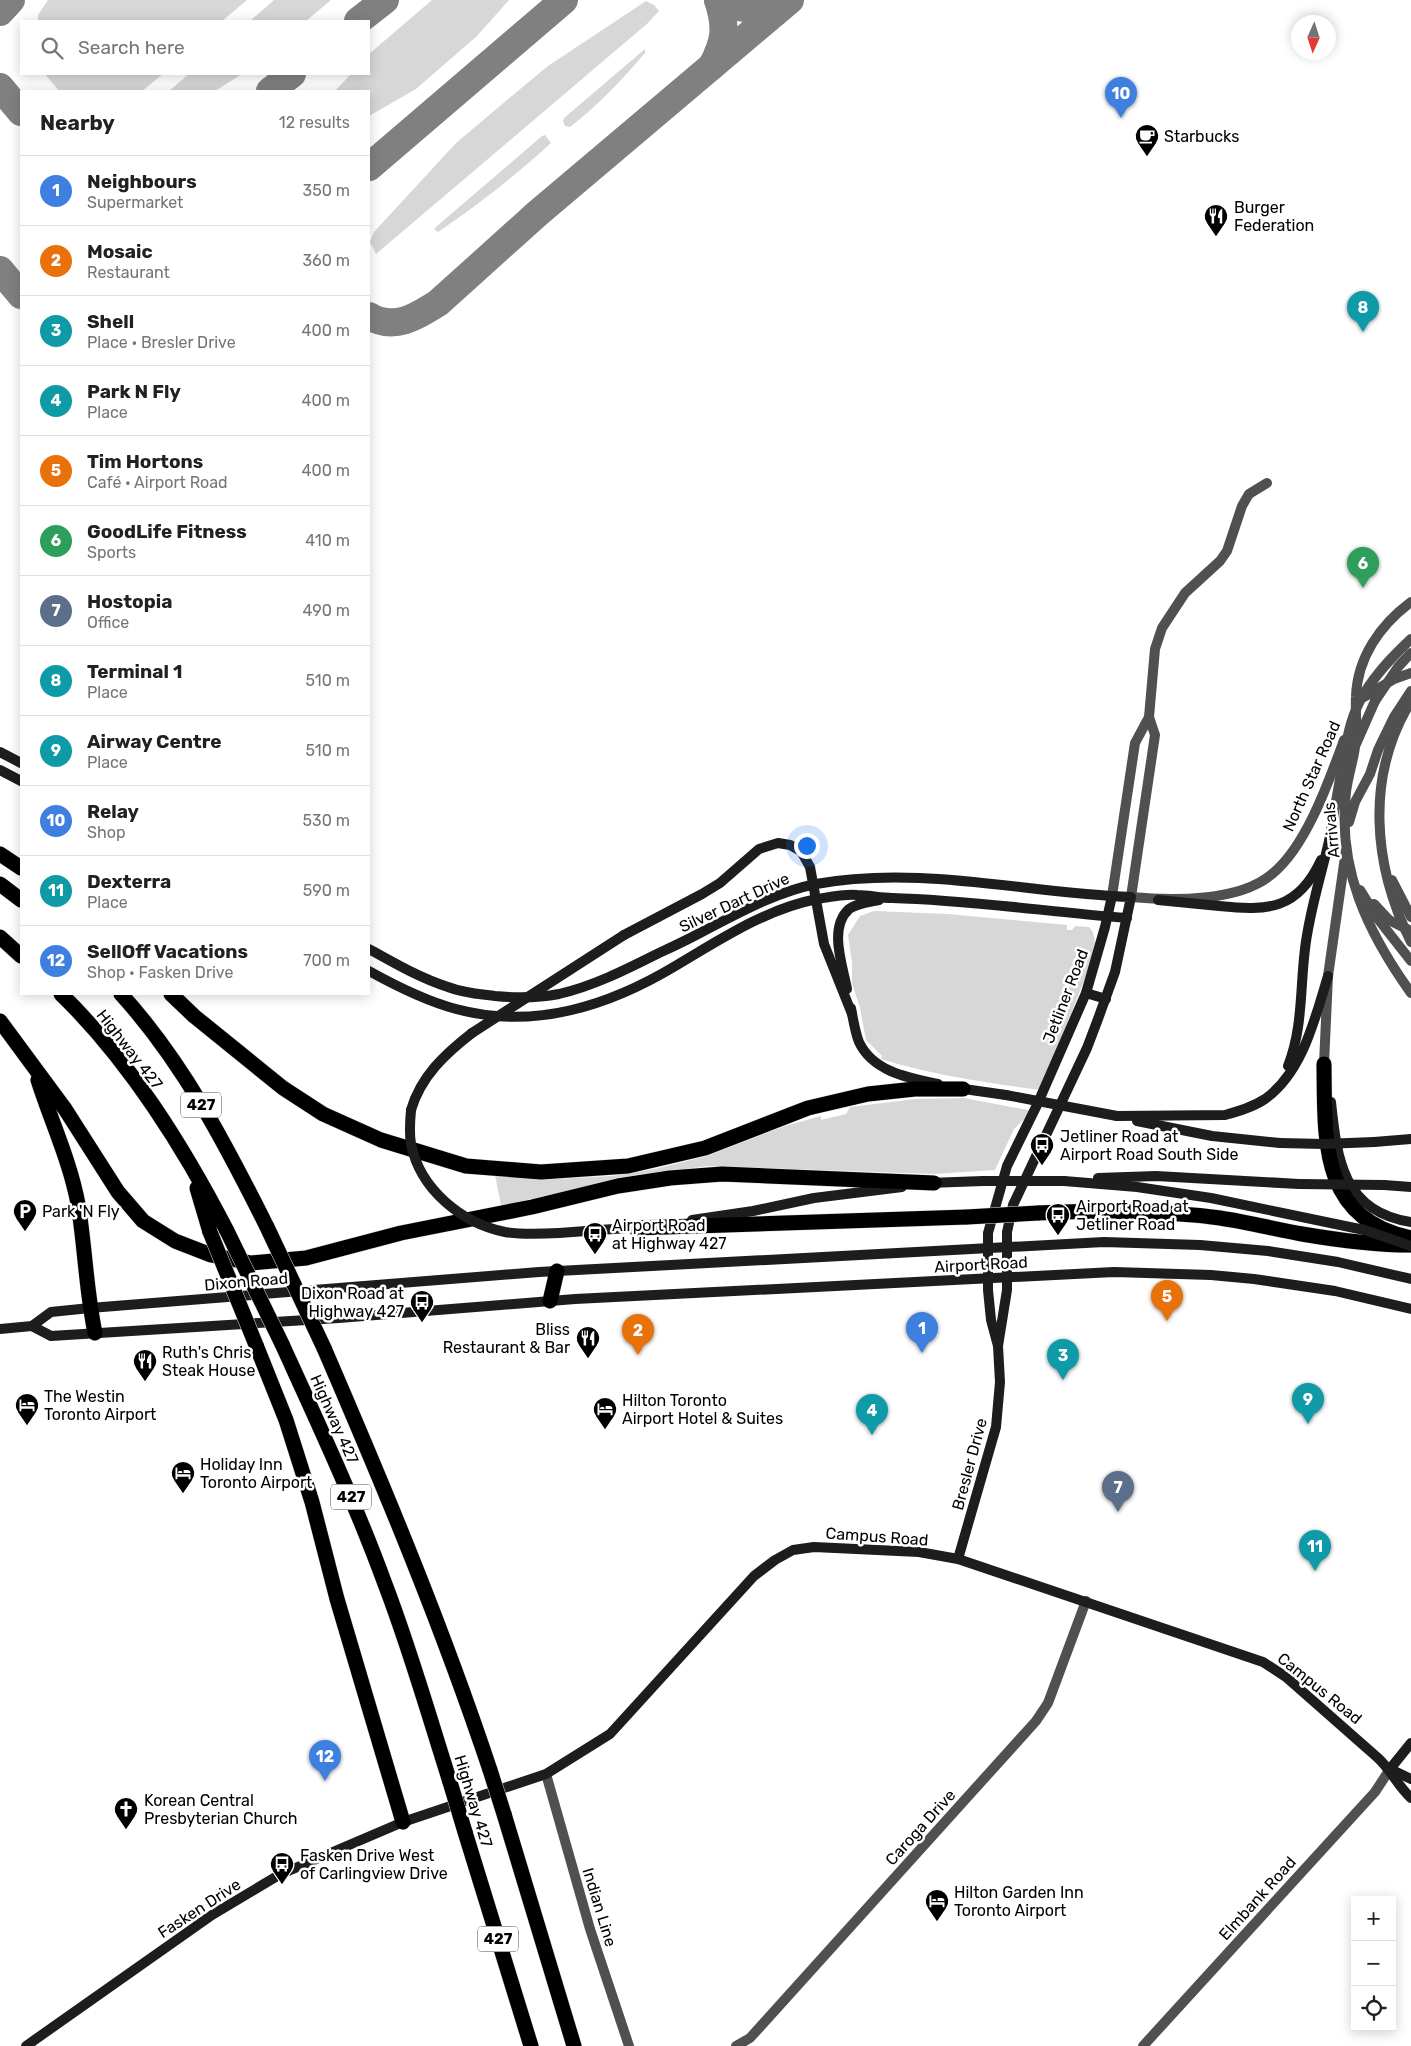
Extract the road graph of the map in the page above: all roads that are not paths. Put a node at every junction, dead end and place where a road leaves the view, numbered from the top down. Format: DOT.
graph roads {
  1 [pos="1267,483"];
  2 [pos="1411,602"];
  3 [pos="1411,640"];
  4 [pos="1411,653"];
  5 [pos="1411,673"];
  6 [pos="1411,691"];
  7 [pos="1364,697"];
  8 [pos="1411,702"];
  9 [pos="1149,717"];
  10 [pos="1350,727"];
  11 [pos="1355,747"];
  12 [pos="0,752"];
  13 [pos="1342,762"];
  14 [pos="20,763"];
  15 [pos="0,770"];
  16 [pos="20,780"];
  17 [pos="1349,822"];
  18 [pos="1329,841"];
  19 [pos="1382,844"];
  20 [pos="1347,845"];
  21 [pos="0,854"];
  22 [pos="20,867"];
  23 [pos="0,884"];
  24 [pos="814,884"];
  25 [pos="1112,896"];
  26 [pos="1131,897"];
  27 [pos="888,898"];
  28 [pos="20,899"];
  29 [pos="816,899"];
  30 [pos="1158,900"];
  31 [pos="1108,917"];
  32 [pos="1411,917"];
  33 [pos="1127,918"];
  34 [pos="1411,931"];
  35 [pos="0,938"];
  36 [pos="1411,942"];
  37 [pos="370,950"];
  38 [pos="20,955"];
  39 [pos="1411,961"];
  40 [pos="370,972"];
  41 [pos="1328,976"];
  42 [pos="1086,993"];
  43 [pos="1411,993"];
  44 [pos="62,995"];
  45 [pos="121,995"];
  46 [pos="172,995"];
  47 [pos="1106,999"];
  48 [pos="852,1014"];
  49 [pos="0,1021"];
  50 [pos="1324,1064"];
  51 [pos="34,1070"];
  52 [pos="963,1089"];
  53 [pos="1276,1090"];
  54 [pos="1117,1116"];
  55 [pos="1411,1139"];
  56 [pos="187,1158"];
  57 [pos="1064,1181"];
  58 [pos="934,1183"];
  59 [pos="1411,1187"];
  60 [pos="1411,1222"];
  61 [pos="635,1228"];
  62 [pos="1362,1230"];
  63 [pos="1411,1239"];
  64 [pos="1411,1245"];
  65 [pos="1007,1247"];
  66 [pos="988,1248"];
  67 [pos="557,1270"];
  68 [pos="1007,1277"];
  69 [pos="987,1278"];
  70 [pos="1411,1279"];
  71 [pos="550,1301"];
  72 [pos="90,1308"];
  73 [pos="1411,1310"];
  74 [pos="32,1326"];
  75 [pos="0,1329"];
  76 [pos="95,1332"];
  77 [pos="998,1346"];
  78 [pos="958,1558"];
  79 [pos="1086,1601"];
  80 [pos="1411,1742"];
  81 [pos="1390,1769"];
  82 [pos="546,1774"];
  83 [pos="1411,1779"];
  84 [pos="1411,1798"];
  85 [pos="403,1822"];
  86 [pos="26,2046"];
  87 [pos="531,2046"];
  88 [pos="574,2046"];
  89 [pos="629,2046"];
  90 [pos="736,2046"];
  91 [pos="1143,2046"];
  1 -- 9 [label="street, Jetliner Road"];
  2 -- 11 [label="street, bridge"];
  3 -- 7 [label="street, North Star Road"];
  3 -- 13 [label="street, Arrivals, bridge"];
  4 -- 11 [label="street, bridge"];
  5 -- 7 [label="street"];
  6 -- 17 [label="street"];
  7 -- 10 [label="street, North Star Road"];
  8 -- 19 [label="street"];
  9 -- 25 [label="street, Jetliner Road"];
  9 -- 26 [label="street, Jetliner Road"];
  10 -- 17 [label="street"];
  10 -- 30 [label="street, North Star Road"];
  11 -- 20 [label="street, bridge"];
  12 -- 14 [label="street"];
  13 -- 18 [label="street, bridge"];
  13 -- 39 [label="street, Arrivals, bridge"];
  15 -- 16 [label="street"];
  17 -- 41 [label="street"];
  18 -- 30 [label="street"];
  18 -- 53 [label="street"];
  19 -- 32 [label="street"];
  19 -- 36 [label="street"];
  20 -- 34 [label="street, bridge"];
  20 -- 43 [label="street, bridge"];
  21 -- 22 [label="highway"];
  23 -- 28 [label="highway"];
  24 -- 25 [label="street, Silver Dart Drive"];
  24 -- 29 [label="street"];
  24 -- 37 [label="street, Silver Dart Drive"];
  24 -- 61 [label="street, bridge"];
  25 -- 26 [label="street, Silver Dart Drive"];
  25 -- 31 [label="street, Jetliner Road"];
  26 -- 30 [label="street, North Star Road"];
  26 -- 33 [label="street, Jetliner Road"];
  27 -- 29 [label="street, Silver Dart Drive"];
  27 -- 31 [label="street, Silver Dart Drive"];
  27 -- 48 [label="street"];
  29 -- 40 [label="street, Silver Dart Drive"];
  29 -- 48 [label="street"];
  31 -- 33 [label="street, Silver Dart Drive"];
  31 -- 42 [label="street, Jetliner Road"];
  33 -- 47 [label="street, Jetliner Road"];
  35 -- 38 [label="highway"];
  41 -- 50 [label="street"];
  41 -- 53 [label="street"];
  42 -- 47 [label="street"];
  42 -- 66 [label="street, Jetliner Road"];
  44 -- 56 [label="highway, Highway 427 / 427"];
  45 -- 88 [label="highway, Highway 427 / 427, bridge"];
  46 -- 52 [label="highway"];
  47 -- 65 [label="street, Jetliner Road"];
  48 -- 52 [label="street"];
  49 -- 51 [label="highway"];
  50 -- 60 [label="street"];
  50 -- 63 [label="highway"];
  51 -- 58 [label="highway"];
  51 -- 72 [label="highway"];
  52 -- 54 [label="street, bridge"];
  53 -- 54 [label="street"];
  54 -- 55 [label="street, bridge"];
  56 -- 85 [label="highway, bridge"];
  56 -- 87 [label="highway, Highway 427 / 427, bridge"];
  57 -- 58 [label="street, bridge"];
  57 -- 59 [label="street, bridge"];
  57 -- 62 [label="street"];
  58 -- 61 [label="street"];
  61 -- 64 [label="highway, bridge"];
  62 -- 63 [label="street, bridge"];
  62 -- 64 [label="street, bridge"];
  65 -- 66 [label="street, Airport Road"];
  65 -- 68 [label="street, Jetliner Road"];
  65 -- 70 [label="street, Airport Road"];
  66 -- 67 [label="street, Airport Road"];
  66 -- 69 [label="street, Jetliner Road"];
  67 -- 71 [label="highway"];
  67 -- 72 [label="street, Dixon Road"];
  68 -- 69 [label="street, Airport Road"];
  68 -- 73 [label="street, Airport Road"];
  68 -- 77 [label="street, Bresler Drive"];
  69 -- 71 [label="street, Airport Road"];
  69 -- 77 [label="street, Bresler Drive"];
  71 -- 76 [label="street, Dixon Road"];
  72 -- 74 [label="street, Dixon Road"];
  72 -- 76 [label="highway"];
  74 -- 75 [label="street, Dixon Road"];
  74 -- 76 [label="street, Dixon Road"];
  77 -- 78 [label="street, Bresler Drive"];
  78 -- 79 [label="street, Campus Road"];
  78 -- 82 [label="street, Campus Road"];
  79 -- 81 [label="street, Campus Road"];
  79 -- 90 [label="street, Caroga Drive"];
  80 -- 81 [label="street"];
  81 -- 83 [label="street, Campus Road"];
  81 -- 84 [label="street, Campus Road"];
  81 -- 91 [label="street, Elmbank Road"];
  82 -- 85 [label="street, Campus Road"];
  82 -- 89 [label="street, Indian Line"];
  85 -- 86 [label="street, Fasken Drive"];
}
